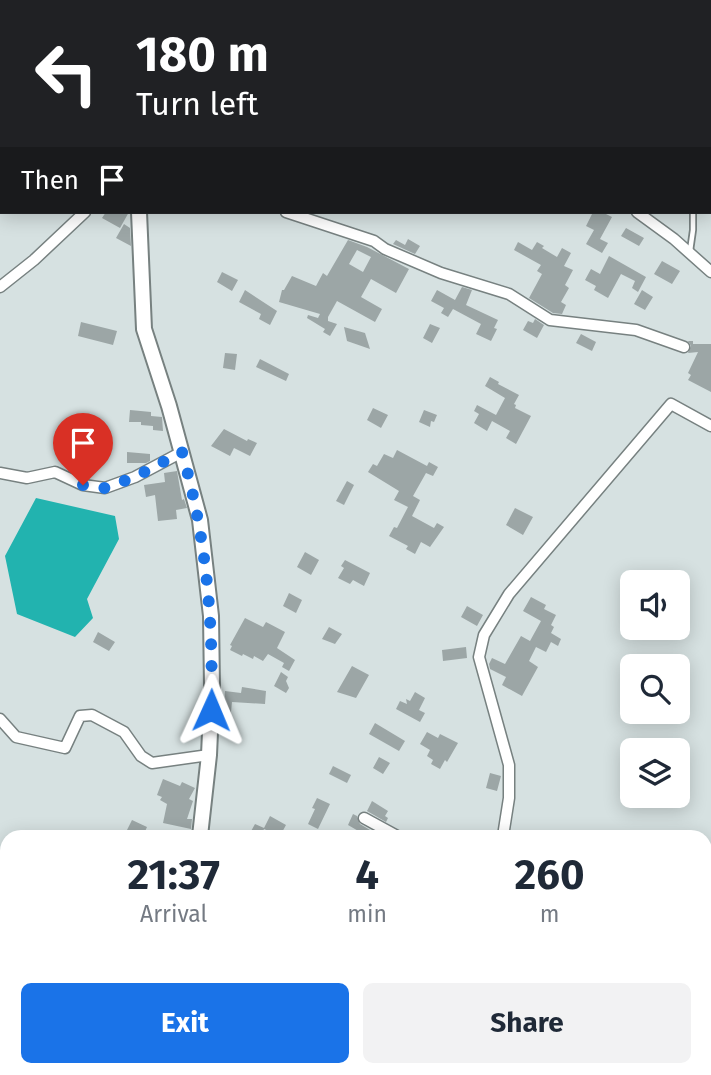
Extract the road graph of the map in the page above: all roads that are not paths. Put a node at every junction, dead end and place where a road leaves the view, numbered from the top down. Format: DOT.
graph roads {
  1 [pos="83,214"];
  2 [pos="139,214"];
  3 [pos="292,214"];
  4 [pos="640,214"];
  5 [pos="693,214"];
  6 [pos="690,252"];
  7 [pos="711,272"];
  8 [pos="0,287"];
  9 [pos="684,347"];
  10 [pos="711,426"];
  11 [pos="182,452"];
  12 [pos="0,473"];
  13 [pos="0,719"];
  14 [pos="209,755"];
  15 [pos="364,818"];
  16 [pos="201,830"];
  17 [pos="386,830"];
  18 [pos="504,830"];
  1 -- 8 [label="street"];
  2 -- 11 [label="street"];
  3 -- 9 [label="street"];
  4 -- 6 [label="street"];
  5 -- 6 [label="lane"];
  6 -- 7 [label="street"];
  10 -- 18 [label="street"];
  11 -- 12 [label="street"];
  11 -- 14 [label="street"];
  13 -- 14 [label="street"];
  14 -- 16 [label="street"];
  15 -- 17 [label="street"];
}
